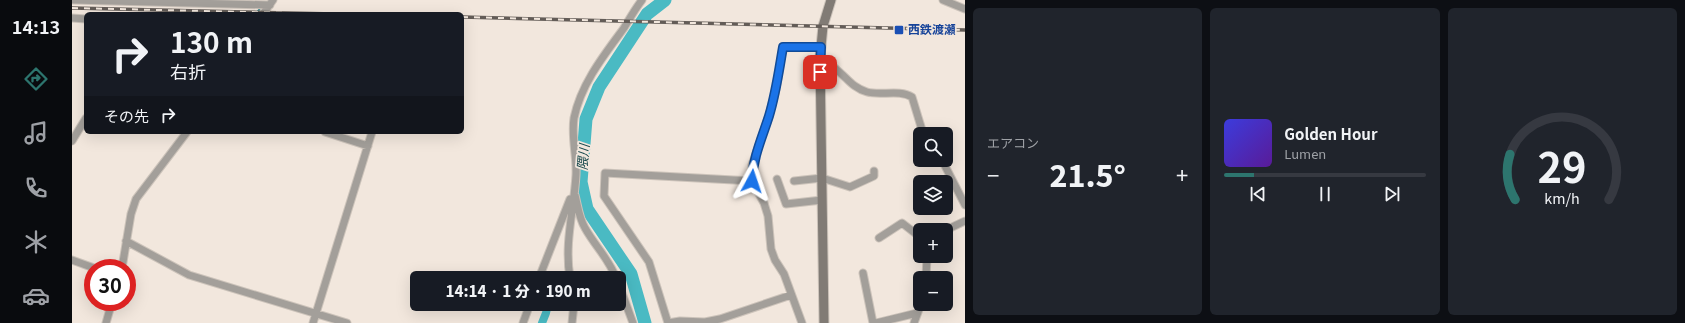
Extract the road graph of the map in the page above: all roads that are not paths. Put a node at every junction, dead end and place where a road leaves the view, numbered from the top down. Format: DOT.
graph roads {
  1 [pos="72,0"];
  2 [pos="642,0"];
  3 [pos="831,0"];
  4 [pos="943,0"];
  5 [pos="144,1"];
  6 [pos="271,2"];
  7 [pos="965,9"];
  8 [pos="264,12"];
  9 [pos="72,18"];
  10 [pos="84,19"];
  11 [pos="821,47"];
  12 [pos="820,57"];
  13 [pos="84,121"];
  14 [pos="921,127"];
  15 [pos="185,134"];
  16 [pos="331,134"];
  17 [pos="371,134"];
  18 [pos="72,141"];
  19 [pos="368,146"];
  20 [pos="946,167"];
  21 [pos="874,171"];
  22 [pos="822,178"];
  23 [pos="777,179"];
  24 [pos="752,181"];
  25 [pos="794,181"];
  26 [pos="574,189"];
  27 [pos="822,200"];
  28 [pos="965,205"];
  29 [pos="965,221"];
  30 [pos="953,227"];
  31 [pos="913,232"];
  32 [pos="879,238"];
  33 [pos="126,241"];
  34 [pos="123,259"];
  35 [pos="72,260"];
  36 [pos="84,264"];
  37 [pos="542,271"];
  38 [pos="569,271"];
  39 [pos="613,271"];
  40 [pos="863,273"];
  41 [pos="791,295"];
  42 [pos="626,304"];
  43 [pos="109,311"];
  44 [pos="527,311"];
  45 [pos="573,311"];
  46 [pos="918,313"];
  47 [pos="316,314"];
  48 [pos="106,323"];
  49 [pos="313,323"];
  50 [pos="347,323"];
  51 [pos="523,323"];
  52 [pos="572,323"];
  53 [pos="633,323"];
  54 [pos="802,323"];
  55 [pos="824,323"];
  56 [pos="874,323"];
  57 [pos="914,323"];
  1 -- 5 [label="street"];
  2 -- 26 [label="street"];
  3 -- 11 [label="street"];
  4 -- 7 [label="street"];
  5 -- 6 [label="street"];
  6 -- 8 [label="street"];
  9 -- 10 [label="street"];
  11 -- 12 [label="street"];
  11 -- 24 [label="street"];
  12 -- 14 [label="street"];
  12 -- 22 [label="street"];
  13 -- 18 [label="street"];
  15 -- 33 [label="street"];
  16 -- 19 [label="street"];
  17 -- 19 [label="street"];
  19 -- 47 [label="street"];
  20 -- 28 [label="street"];
  21 -- 22 [label="street"];
  22 -- 25 [label="street"];
  22 -- 27 [label="street"];
  23 -- 27 [label="street"];
  24 -- 41 [label="street"];
  24 -- 41 [label="street"];
  26 -- 37 [label="street"];
  26 -- 38 [label="street"];
  26 -- 39 [label="street"];
  27 -- 55 [label="street"];
  29 -- 30 [label="street"];
  31 -- 32 [label="street"];
  33 -- 34 [label="street"];
  33 -- 47 [label="street"];
  35 -- 36 [label="street"];
  40 -- 56 [label="street"];
  41 -- 54 [label="street"];
  42 -- 53 [label="street"];
  43 -- 48 [label="street"];
  44 -- 51 [label="street"];
  45 -- 52 [label="street"];
  46 -- 56 [label="street"];
  46 -- 57 [label="street"];
  47 -- 49 [label="street"];
  47 -- 50 [label="street"];
}
